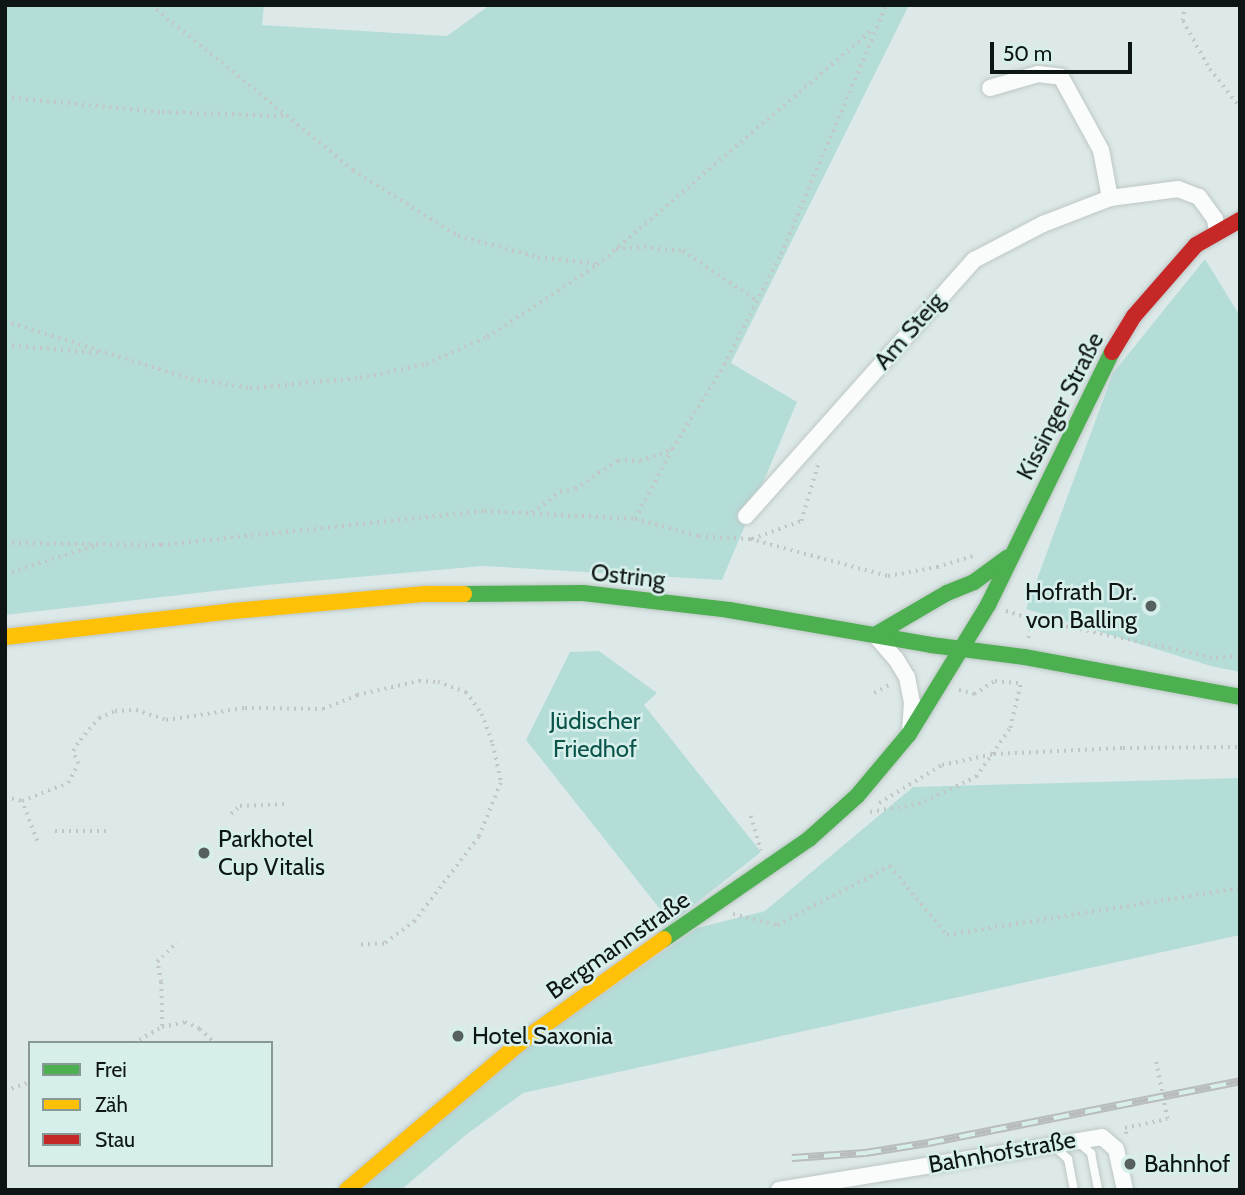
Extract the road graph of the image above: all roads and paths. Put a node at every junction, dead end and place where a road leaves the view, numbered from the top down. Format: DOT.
graph roads {
  1 [pos="151,5"];
  2 [pos="886,5"];
  3 [pos="1185,5"];
  4 [pos="873,29"];
  5 [pos="990,88"];
  6 [pos="5,96"];
  7 [pos="1240,107"];
  8 [pos="286,117"];
  9 [pos="1110,198"];
  10 [pos="1240,220"];
  11 [pos="1217,231"];
  12 [pos="615,250"];
  13 [pos="597,265"];
  14 [pos="756,300"];
  15 [pos="5,321"];
  16 [pos="5,345"];
  17 [pos="104,354"];
  18 [pos="672,449"];
  19 [pos="821,456"];
  20 [pos="531,514"];
  21 [pos="746,516"];
  22 [pos="635,519"];
  23 [pos="750,539"];
  24 [pos="5,543"];
  25 [pos="100,544"];
  26 [pos="1010,556"];
  27 [pos="960,569"];
  28 [pos="5,574"];
  29 [pos="988,605"];
  30 [pos="876,635"];
  31 [pos="5,637"];
  32 [pos="962,648"];
  33 [pos="1240,656"];
  34 [pos="898,681"];
  35 [pos="1021,683"];
  36 [pos="874,693"];
  37 [pos="1240,697"];
  38 [pos="909,734"];
  39 [pos="1240,747"];
  40 [pos="994,754"];
  41 [pos="857,796"];
  42 [pos="5,797"];
  43 [pos="22,801"];
  44 [pos="286,804"];
  45 [pos="864,813"];
  46 [pos="231,814"];
  47 [pos="751,816"];
  48 [pos="55,831"];
  49 [pos="108,831"];
  50 [pos="37,841"];
  51 [pos="759,846"];
  52 [pos="1240,888"];
  53 [pos="710,909"];
  54 [pos="177,942"];
  55 [pos="357,945"];
  56 [pos="162,1027"];
  57 [pos="137,1041"];
  58 [pos="213,1041"];
  59 [pos="1156,1062"];
  60 [pos="28,1083"];
  61 [pos="5,1091"];
  62 [pos="1147,1123"];
  63 [pos="1074,1140"];
  64 [pos="1049,1145"];
  65 [pos="347,1190"];
  66 [pos="779,1190"];
  67 [pos="1074,1190"];
  68 [pos="1098,1190"];
  69 [pos="1125,1190"];
  1 -- 8 [label="path"];
  2 -- 4 [label="path"];
  3 -- 7 [label="path"];
  4 -- 12 [label="path"];
  4 -- 14 [label="path"];
  5 -- 9 [label="street"];
  6 -- 8 [label="path"];
  8 -- 13 [label="path"];
  9 -- 11 [label="street, Am Steig"];
  9 -- 21 [label="street, Am Steig"];
  10 -- 11 [label="street, Kissinger Straße"];
  11 -- 26 [label="street, Kissinger Straße"];
  12 -- 13 [label="path"];
  12 -- 14 [label="path"];
  13 -- 17 [label="path"];
  14 -- 18 [label="path"];
  15 -- 17 [label="path"];
  16 -- 17 [label="path"];
  18 -- 20 [label="path"];
  18 -- 22 [label="path"];
  19 -- 23 [label="path"];
  20 -- 22 [label="path"];
  20 -- 25 [label="path"];
  22 -- 23 [label="path"];
  23 -- 27 [label="path"];
  24 -- 25 [label="path"];
  25 -- 28 [label="path"];
  26 -- 29 [label="street, Kissinger Straße"];
  26 -- 30 [label="street"];
  29 -- 32 [label="street, Kissinger Straße"];
  29 -- 33 [label="path"];
  30 -- 31 [label="street, Ostring"];
  30 -- 32 [label="street, Ostring"];
  30 -- 38 [label="street"];
  32 -- 37 [label="street, Ostring"];
  32 -- 38 [label="street, Bergmannstraße"];
  34 -- 36 [label="path"];
  35 -- 40 [label="path"];
  38 -- 41 [label="street, Bergmannstraße"];
  39 -- 40 [label="path"];
  40 -- 41 [label="path"];
  40 -- 45 [label="path"];
  41 -- 53 [label="street, Bergmannstraße"];
  42 -- 43 [label="path"];
  43 -- 50 [label="path"];
  43 -- 55 [label="path"];
  44 -- 46 [label="path"];
  47 -- 51 [label="path"];
  48 -- 49 [label="path"];
  52 -- 53 [label="path"];
  53 -- 65 [label="street, Bergmannstraße"];
  54 -- 56 [label="path"];
  56 -- 57 [label="path"];
  56 -- 58 [label="path"];
  59 -- 62 [label="path"];
  60 -- 61 [label="path"];
  63 -- 64 [label="street, Bahnhofstraße"];
  63 -- 68 [label="lane"];
  63 -- 69 [label="street, Bahnhofstraße"];
  64 -- 66 [label="street, Bahnhofstraße"];
  64 -- 67 [label="lane"];
}
